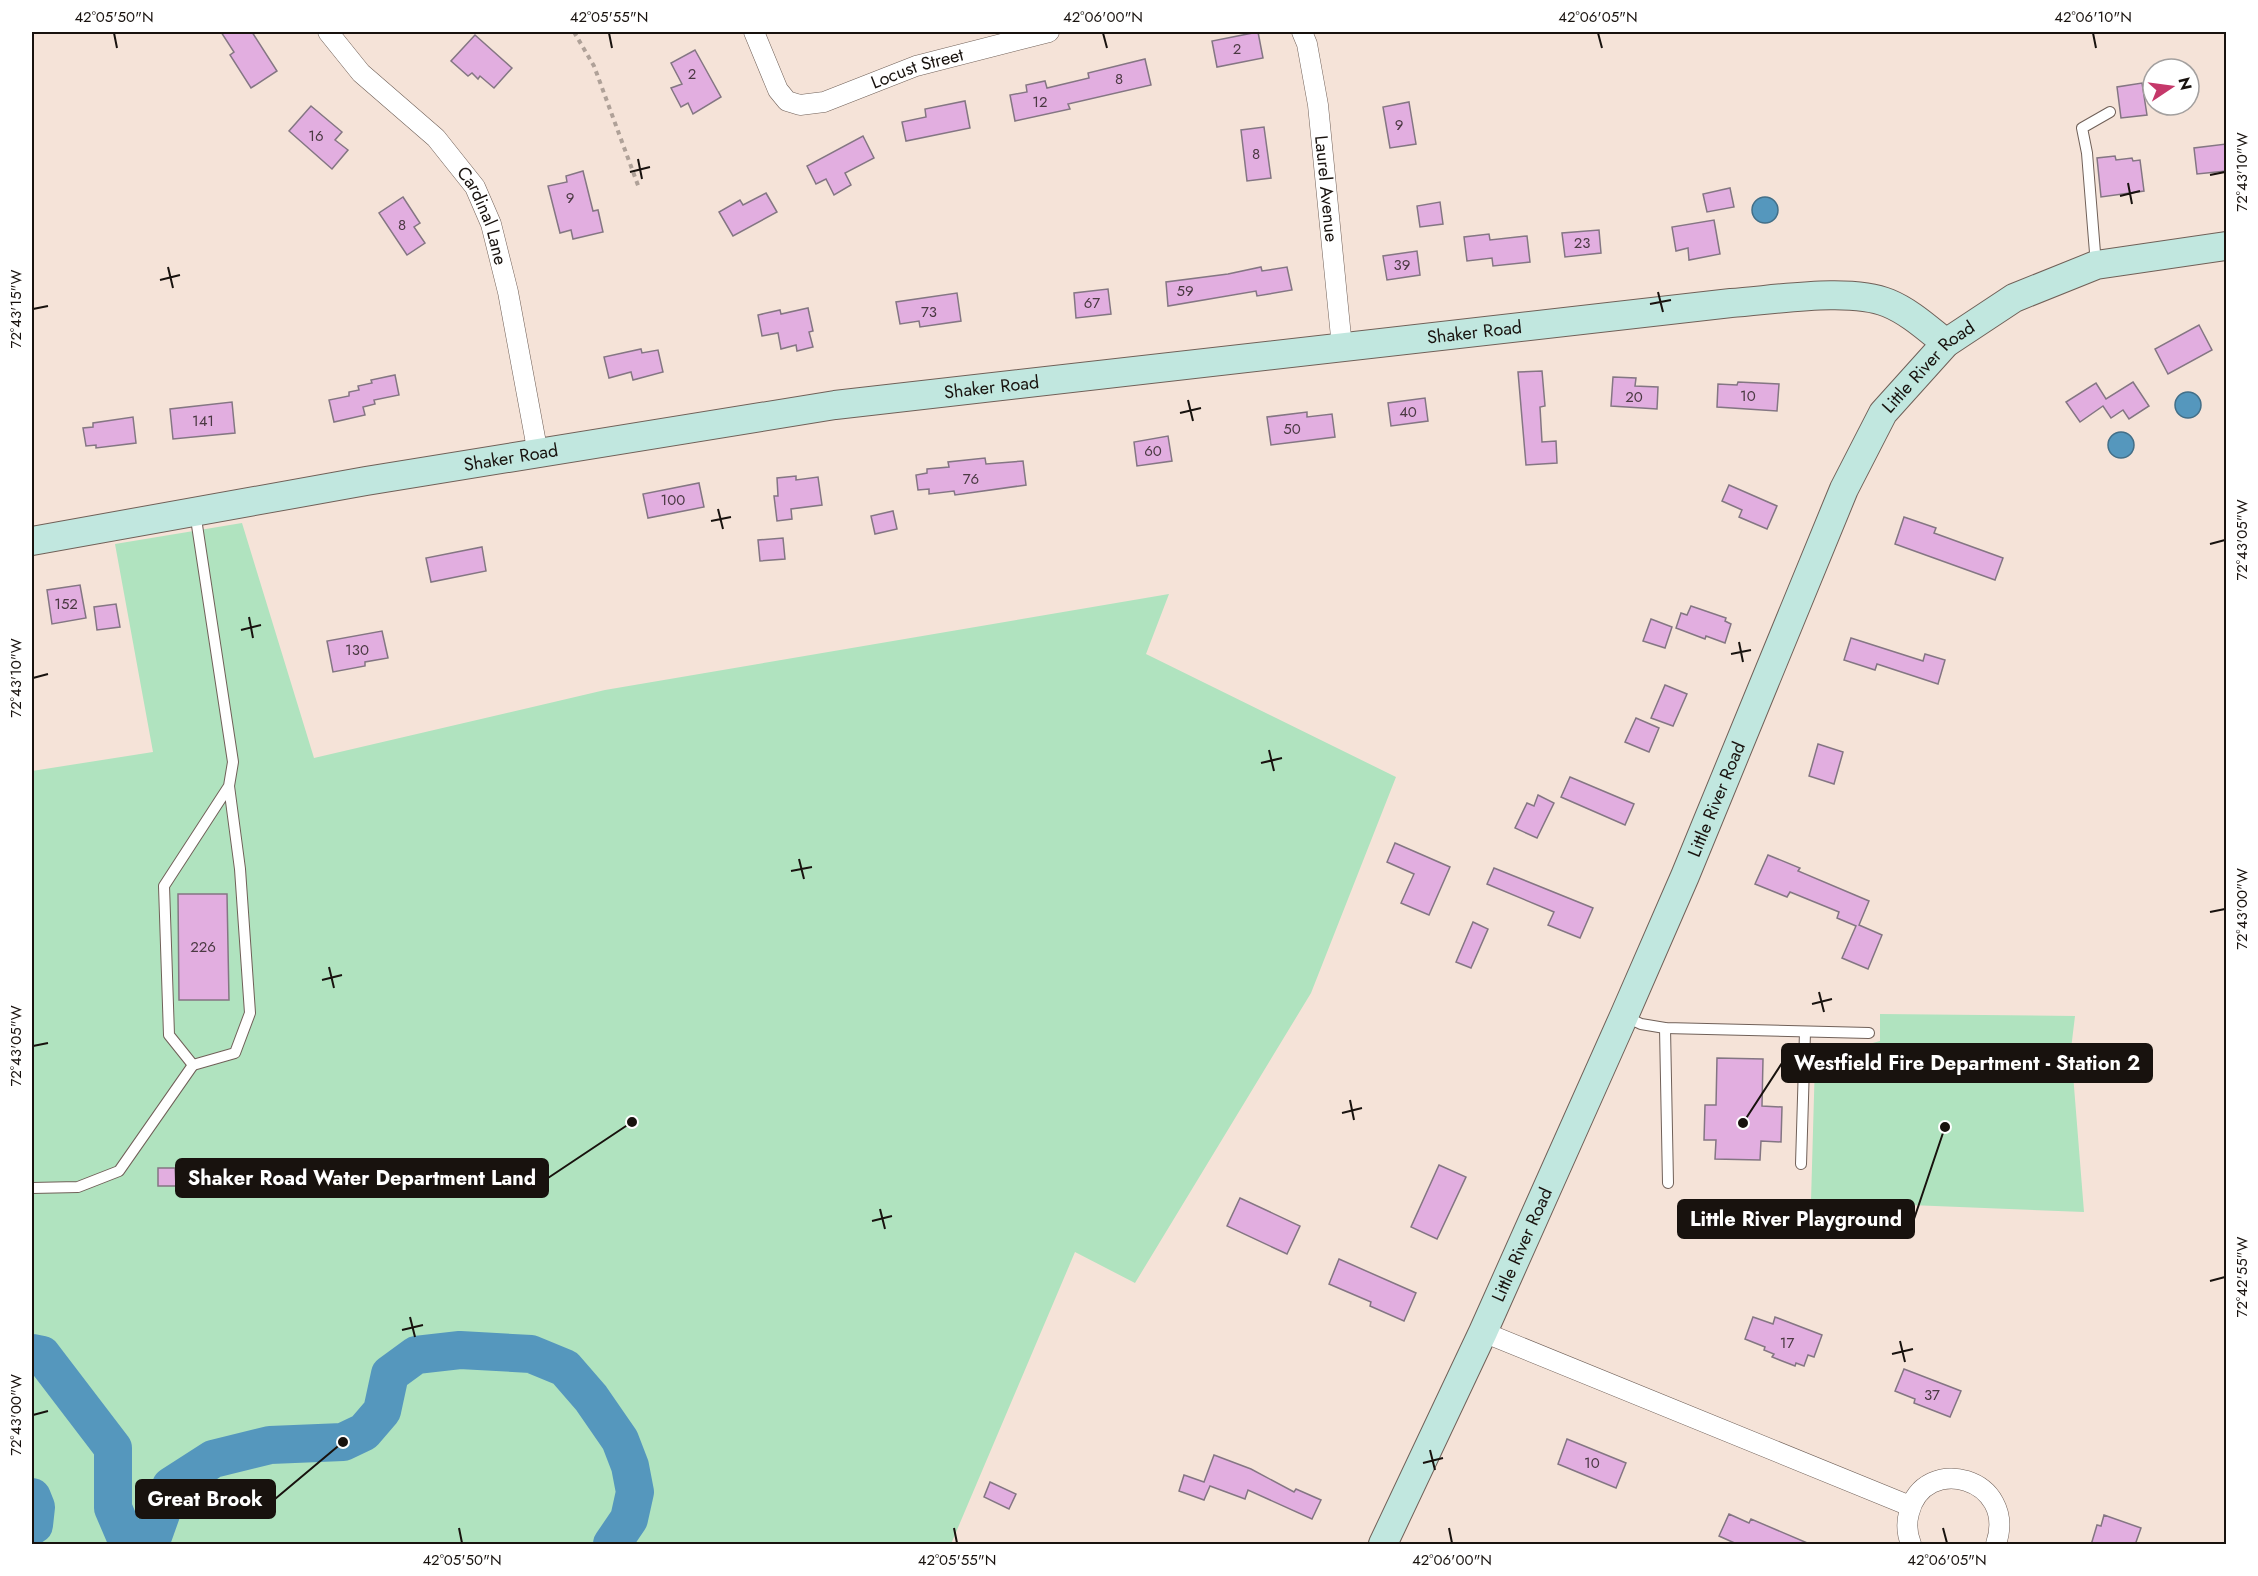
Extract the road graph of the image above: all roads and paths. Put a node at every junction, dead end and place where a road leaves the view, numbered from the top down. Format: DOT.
graph roads {
  1 [pos="328,32"];
  2 [pos="574,32"];
  3 [pos="754,32"];
  4 [pos="1049,32"];
  5 [pos="1302,32"];
  6 [pos="2110,112"];
  7 [pos="639,188"];
  8 [pos="2226,246"];
  9 [pos="2096,265"];
  10 [pos="1946,343"];
  11 [pos="1342,347"];
  12 [pos="538,454"];
  13 [pos="195,512"];
  14 [pos="32,541"];
  15 [pos="229,786"];
  16 [pos="1624,1016"];
  17 [pos="1665,1028"];
  18 [pos="1804,1032"];
  19 [pos="1869,1033"];
  20 [pos="194,1065"];
  21 [pos="1801,1164"];
  22 [pos="1668,1183"];
  23 [pos="32,1188"];
  24 [pos="1483,1332"];
  25 [pos="1910,1506"];
  26 [pos="1383,1545"];
  27 [pos="1911,1545"];
  28 [pos="1996,1545"];
  1 -- 12 [label="street, Cardinal Lane"];
  2 -- 7 [label="path"];
  3 -- 4 [label="street, Locust Street"];
  5 -- 11 [label="street, Laurel Avenue"];
  6 -- 9 [label="lane"];
  8 -- 9 [label="street, Little River Road"];
  9 -- 10 [label="street, Little River Road"];
  10 -- 11 [label="street, Shaker Road"];
  10 -- 16 [label="street, Little River Road"];
  11 -- 12 [label="street, Shaker Road"];
  12 -- 13 [label="street, Shaker Road"];
  13 -- 14 [label="street, Shaker Road"];
  13 -- 15 [label="lane"];
  15 -- 20 [label="lane"];
  15 -- 20 [label="lane"];
  16 -- 17 [label="lane"];
  16 -- 24 [label="street, Little River Road"];
  17 -- 18 [label="lane"];
  17 -- 22 [label="lane"];
  18 -- 19 [label="lane"];
  18 -- 21 [label="lane"];
  20 -- 23 [label="lane"];
  24 -- 25 [label="street"];
  24 -- 26 [label="street, Little River Road"];
  25 -- 27 [label="street"];
  25 -- 28 [label="street"];
}
